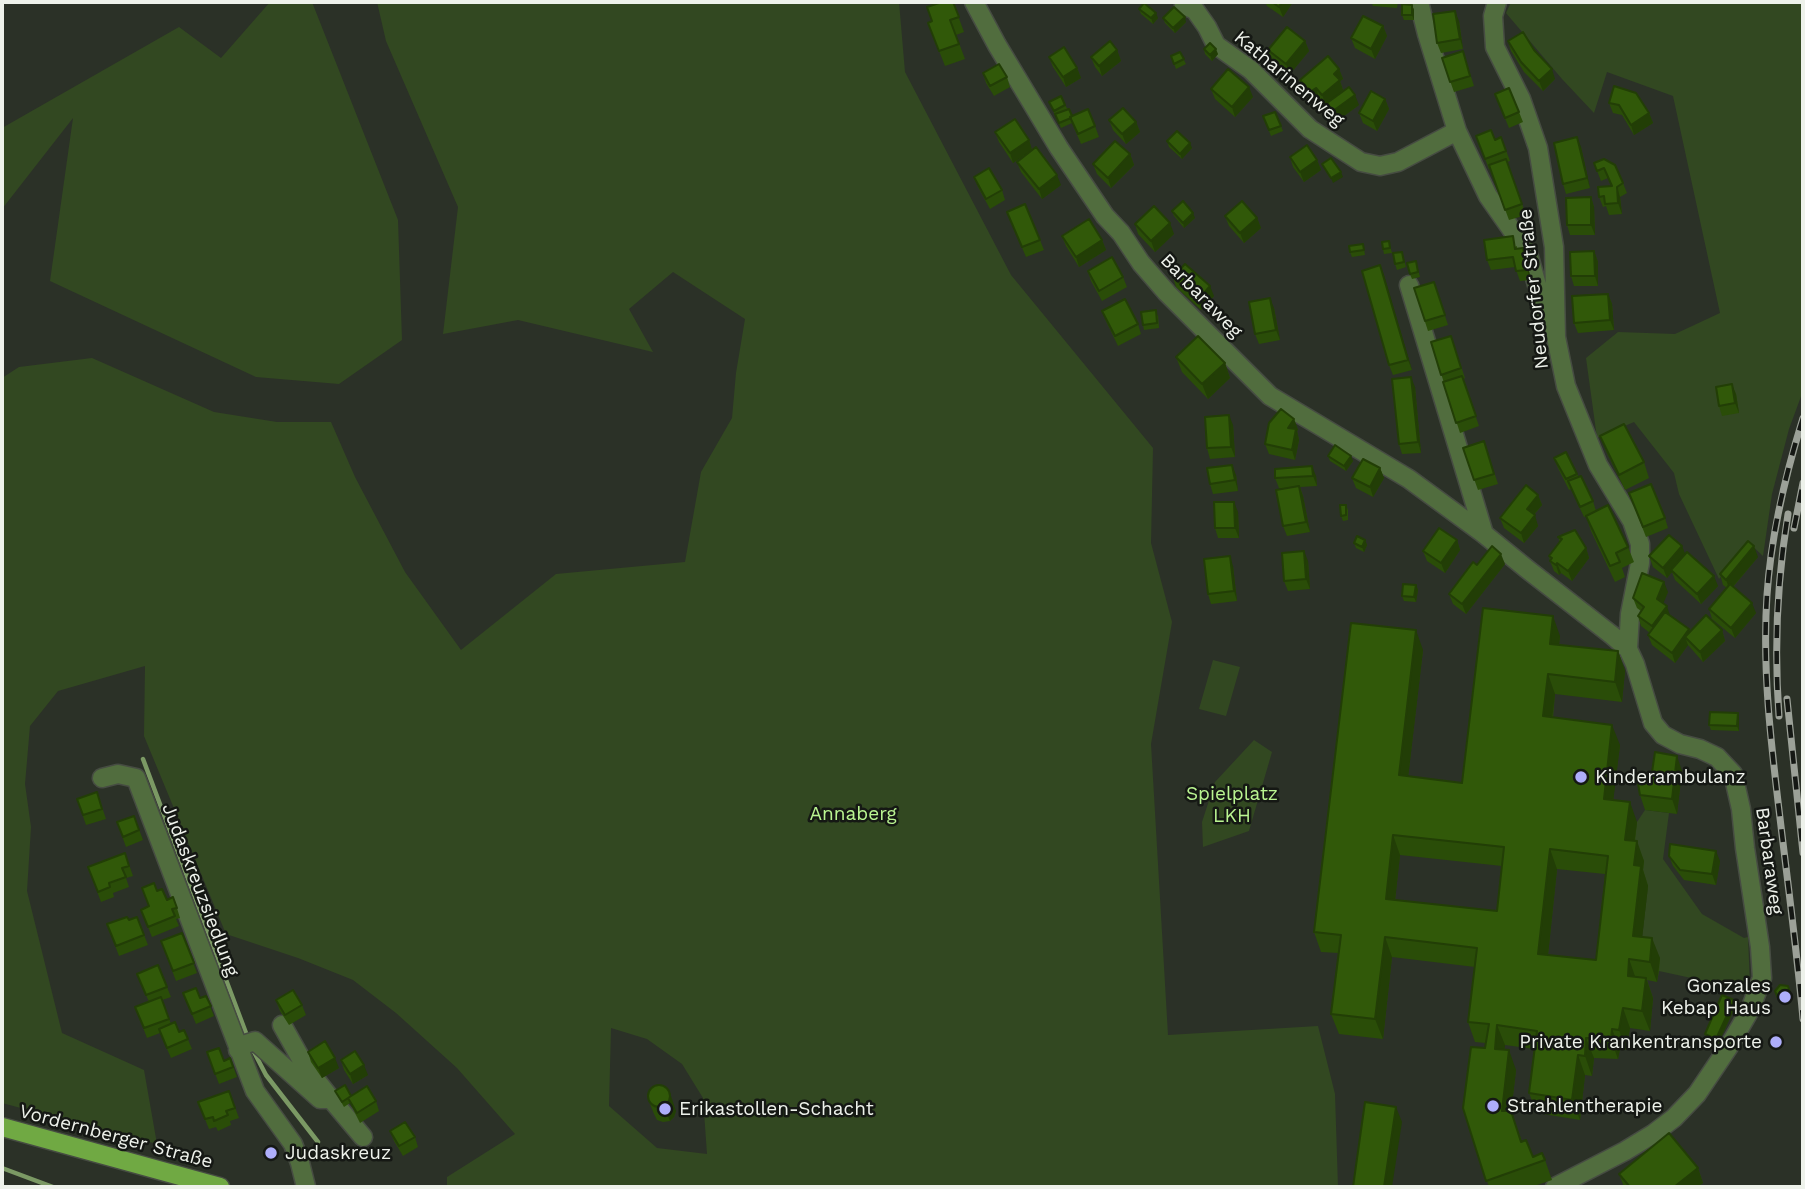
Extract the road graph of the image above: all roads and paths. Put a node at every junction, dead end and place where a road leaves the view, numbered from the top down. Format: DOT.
graph roads {
  1 [pos="974,2"];
  2 [pos="1419,2"];
  3 [pos="1497,2"];
  4 [pos="1184,5"];
  5 [pos="1457,131"];
  6 [pos="1409,285"];
  7 [pos="1556,337"];
  8 [pos="1484,534"];
  9 [pos="1628,649"];
  10 [pos="102,778"];
  11 [pos="282,1025"];
  12 [pos="245,1046"];
  13 [pos="331,1099"];
  14 [pos="2,1127"];
  15 [pos="363,1137"];
  16 [pos="220,1187"];
  17 [pos="306,1187"];
  18 [pos="1555,1187"];
  1 -- 8 [label="street, Barbaraweg"];
  2 -- 5 [label="street"];
  3 -- 7 [label="street, Neudorfer Straße"];
  4 -- 5 [label="street, Katharinenweg"];
  5 -- 7 [label="street"];
  6 -- 8 [label="street"];
  7 -- 9 [label="street, Neudorfer Straße"];
  8 -- 9 [label="street, Barbaraweg"];
  9 -- 18 [label="street, Barbaraweg"];
  10 -- 12 [label="street, Judaskreuzsiedlung"];
  11 -- 13 [label="street, Judaskreuzsiedlung"];
  12 -- 13 [label="street, Judaskreuzsiedlung"];
  12 -- 17 [label="street, Judaskreuzsiedlung"];
  13 -- 15 [label="street, Judaskreuzsiedlung"];
  14 -- 16 [label="main road, Vordernberger Straße"];
}
